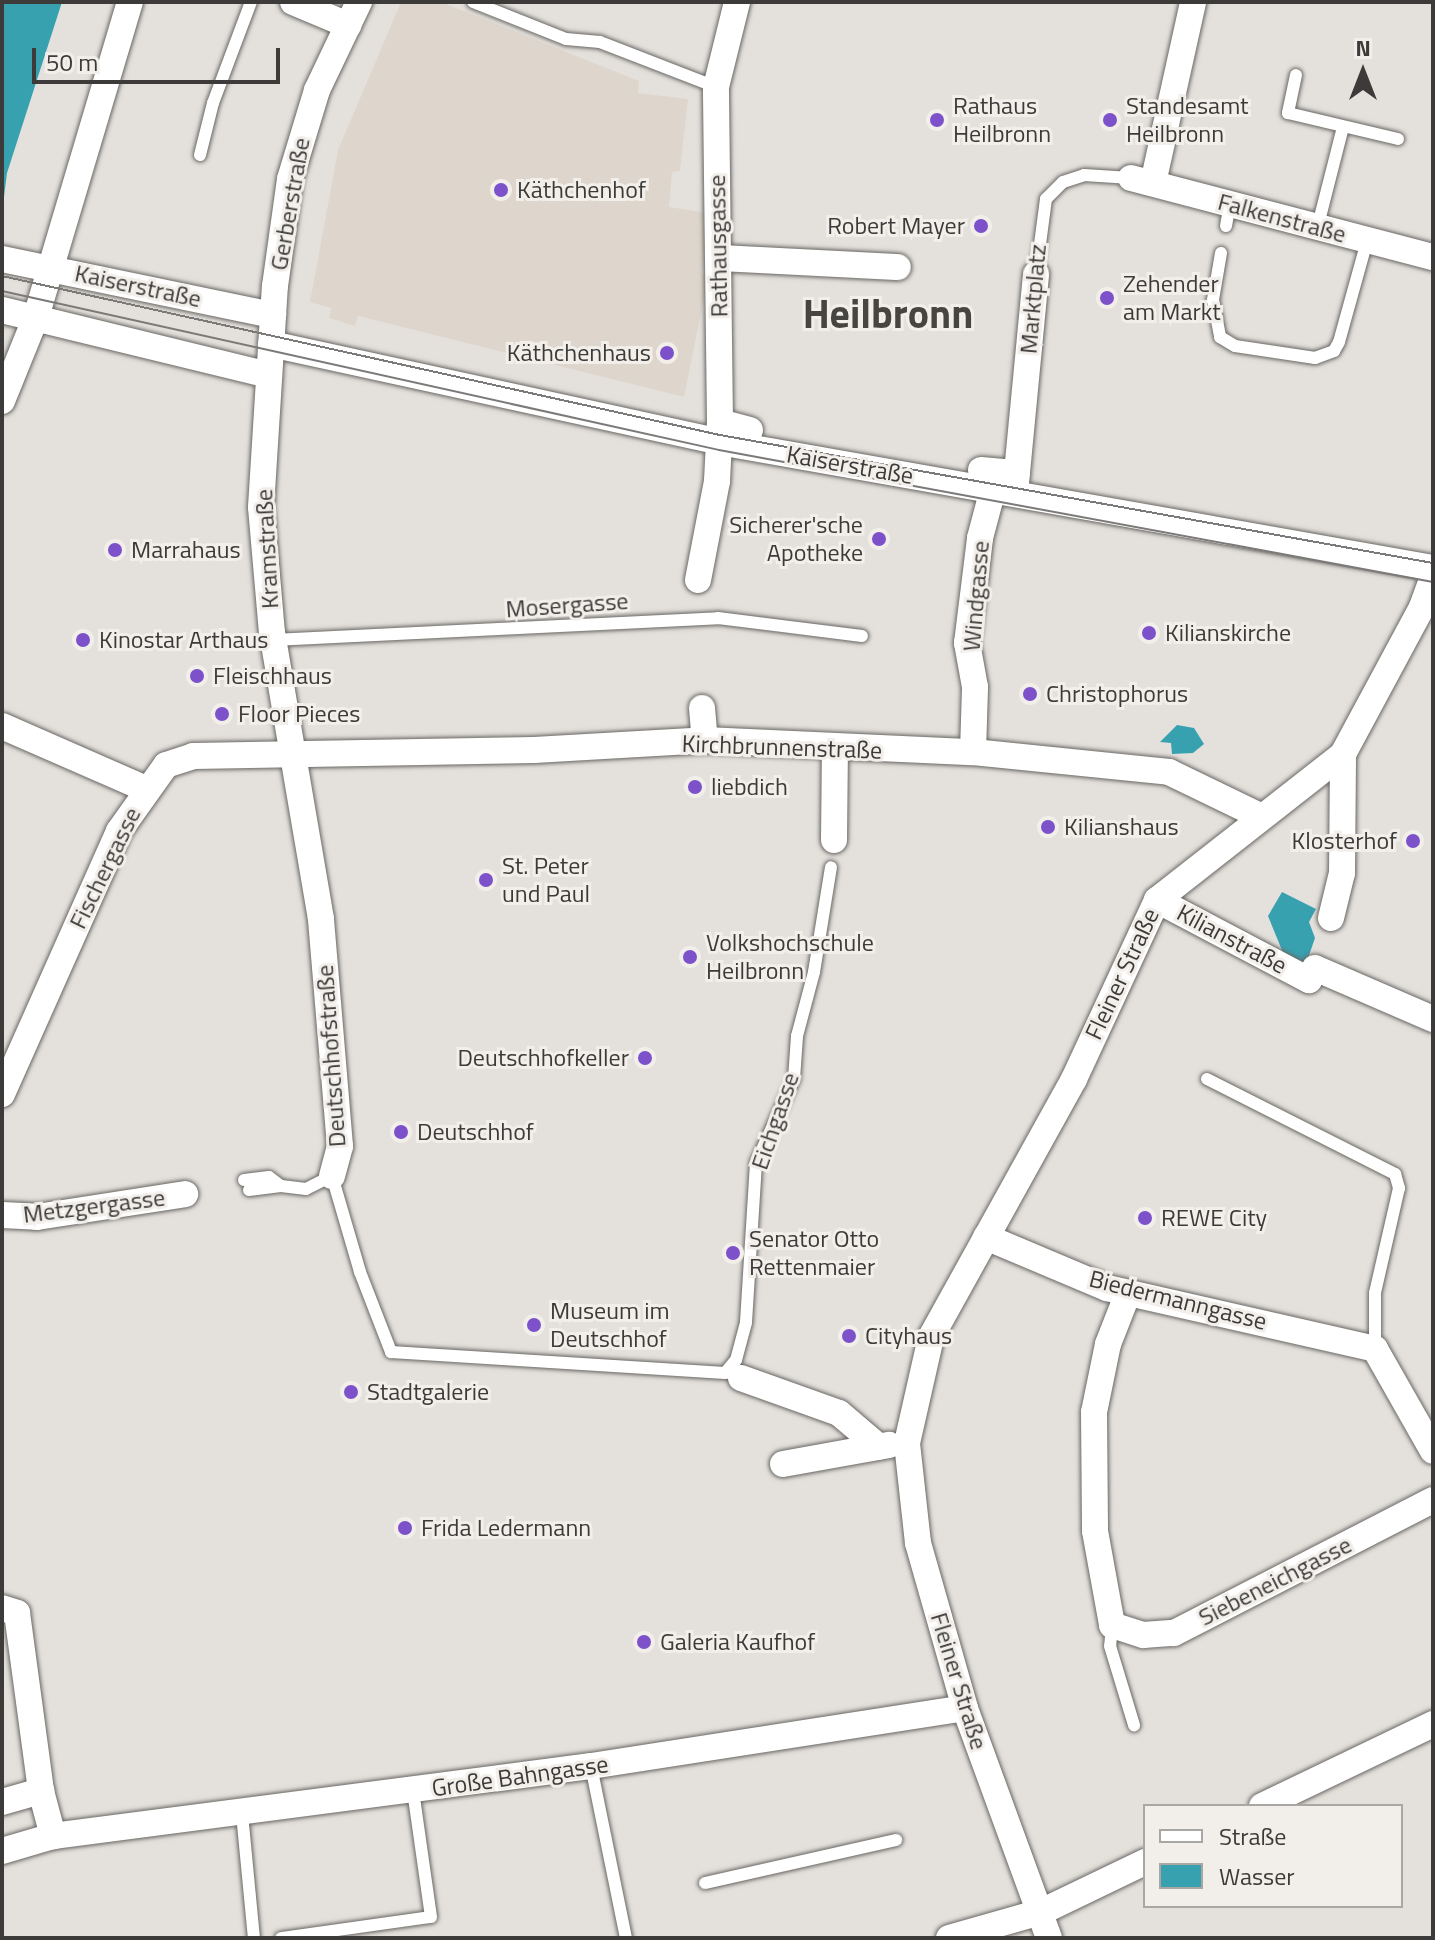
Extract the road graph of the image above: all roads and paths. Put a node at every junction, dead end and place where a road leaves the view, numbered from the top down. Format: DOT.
graph roads {
  1 [pos="130,2"];
  2 [pos="251,2"];
  3 [pos="293,2"];
  4 [pos="473,2"];
  5 [pos="1193,2"];
  6 [pos="354,13"];
  7 [pos="734,15"];
  8 [pos="1296,75"];
  9 [pos="716,87"];
  10 [pos="1343,127"];
  11 [pos="1398,139"];
  12 [pos="200,155"];
  13 [pos="1142,181"];
  14 [pos="1317,229"];
  15 [pos="1367,241"];
  16 [pos="1221,253"];
  17 [pos="1432,256"];
  18 [pos="719,258"];
  19 [pos="10,260"];
  20 [pos="898,267"];
  21 [pos="50,269"];
  22 [pos="1036,274"];
  23 [pos="5,310"];
  24 [pos="273,315"];
  25 [pos="36,317"];
  26 [pos="271,344"];
  27 [pos="269,375"];
  28 [pos="2,401"];
  29 [pos="750,430"];
  30 [pos="719,442"];
  31 [pos="747,463"];
  32 [pos="994,489"];
  33 [pos="1433,568"];
  34 [pos="1433,576"];
  35 [pos="698,580"];
  36 [pos="862,636"];
  37 [pos="273,640"];
  38 [pos="702,708"];
  39 [pos="2,726"];
  40 [pos="705,740"];
  41 [pos="835,750"];
  42 [pos="293,752"];
  43 [pos="973,752"];
  44 [pos="1343,754"];
  45 [pos="144,788"];
  46 [pos="1260,816"];
  47 [pos="834,840"];
  48 [pos="831,867"];
  49 [pos="1157,900"];
  50 [pos="1331,918"];
  51 [pos="1433,1019"];
  52 [pos="1207,1079"];
  53 [pos="2,1094"];
  54 [pos="332,1176"];
  55 [pos="246,1185"];
  56 [pos="185,1194"];
  57 [pos="2,1215"];
  58 [pos="986,1237"];
  59 [pos="1128,1293"];
  60 [pos="1375,1349"];
  61 [pos="733,1375"];
  62 [pos="907,1443"];
  63 [pos="879,1447"];
  64 [pos="1433,1451"];
  65 [pos="783,1464"];
  66 [pos="1433,1500"];
  67 [pos="2,1608"];
  68 [pos="1112,1625"];
  69 [pos="10,1630"];
  70 [pos="965,1708"];
  71 [pos="1433,1724"];
  72 [pos="1134,1725"];
  73 [pos="591,1766"];
  74 [pos="41,1791"];
  75 [pos="413,1791"];
  76 [pos="2,1802"];
  77 [pos="1266,1804"];
  78 [pos="242,1814"];
  79 [pos="64,1836"];
  80 [pos="896,1840"];
  81 [pos="2,1851"];
  82 [pos="1143,1863"];
  83 [pos="705,1883"];
  84 [pos="1041,1912"];
  85 [pos="254,1938"];
  86 [pos="281,1938"];
  87 [pos="626,1938"];
  88 [pos="949,1938"];
  89 [pos="1049,1938"];
  1 -- 21 [label="street"];
  2 -- 12 [label="lane"];
  3 -- 6 [label="street, Gerberstraße"];
  4 -- 9 [label="lane"];
  5 -- 13 [label="street"];
  6 -- 24 [label="street, Gerberstraße"];
  7 -- 9 [label="street, Rathausgasse"];
  8 -- 10 [label="lane"];
  9 -- 18 [label="street, Rathausgasse"];
  10 -- 11 [label="lane"];
  10 -- 14 [label="lane"];
  13 -- 14 [label="street, Falkenstraße"];
  13 -- 22 [label="lane, Marktplatz"];
  14 -- 15 [label="street, Falkenstraße"];
  15 -- 16 [label="lane"];
  15 -- 17 [label="street, Falkenstraße"];
  18 -- 20 [label="street"];
  18 -- 30 [label="street, Rathausgasse"];
  19 -- 21 [label="street, Kaiserstraße"];
  21 -- 24 [label="street, Kaiserstraße"];
  21 -- 25 [label="street"];
  22 -- 32 [label="street, Marktplatz"];
  23 -- 25 [label="street"];
  24 -- 26 [label="street, Gerberstraße"];
  25 -- 27 [label="street"];
  25 -- 28 [label="street"];
  26 -- 27 [label="street, Kramstraße"];
  26 -- 30 [label="street, Kaiserstraße"];
  27 -- 37 [label="street, Kramstraße"];
  29 -- 30 [label="street"];
  30 -- 31 [label="street"];
  30 -- 32 [label="street, Kaiserstraße"];
  30 -- 35 [label="street, Rathausgasse"];
  32 -- 33 [label="street, Kaiserstraße"];
  32 -- 43 [label="street, Windgasse"];
  34 -- 44 [label="street, Fleiner Straße"];
  36 -- 37 [label="lane, Mosergasse"];
  37 -- 42 [label="street, Kramstraße"];
  38 -- 40 [label="street"];
  39 -- 45 [label="street"];
  40 -- 41 [label="street, Kirchbrunnenstraße"];
  40 -- 42 [label="street, Kirchbrunnenstraße"];
  41 -- 43 [label="street, Kirchbrunnenstraße"];
  41 -- 47 [label="street"];
  42 -- 45 [label="street, Fischergasse"];
  42 -- 54 [label="street, Deutschhofstraße"];
  43 -- 46 [label="street, Kirchbrunnenstraße"];
  44 -- 46 [label="street, Fleiner Straße"];
  44 -- 50 [label="street"];
  45 -- 53 [label="street, Fischergasse"];
  46 -- 49 [label="street, Fleiner Straße"];
  48 -- 61 [label="lane, Eichgasse"];
  49 -- 51 [label="street, Kilianstraße"];
  49 -- 58 [label="street, Fleiner Straße"];
  52 -- 60 [label="lane"];
  54 -- 55 [label="lane"];
  54 -- 61 [label="lane, Deutschhofstraße"];
  56 -- 57 [label="street, Metzgergasse"];
  58 -- 59 [label="street, Biedermanngasse"];
  58 -- 62 [label="street, Fleiner Straße"];
  59 -- 60 [label="street, Biedermanngasse"];
  59 -- 68 [label="street"];
  60 -- 64 [label="street"];
  61 -- 63 [label="street, Deutschhofstraße"];
  62 -- 63 [label="street"];
  62 -- 70 [label="street, Fleiner Straße"];
  63 -- 65 [label="street"];
  66 -- 68 [label="street, Siebeneichgasse"];
  67 -- 69 [label="street"];
  68 -- 72 [label="lane"];
  69 -- 74 [label="street"];
  70 -- 73 [label="street, Große Bahngasse"];
  70 -- 84 [label="street, Fleiner Straße"];
  71 -- 77 [label="street"];
  73 -- 75 [label="street, Große Bahngasse"];
  73 -- 87 [label="lane"];
  74 -- 76 [label="street"];
  74 -- 79 [label="street"];
  75 -- 78 [label="street, Große Bahngasse"];
  75 -- 86 [label="lane"];
  78 -- 79 [label="street, Große Bahngasse"];
  78 -- 85 [label="lane"];
  79 -- 81 [label="street, Große Bahngasse"];
  80 -- 83 [label="lane"];
  82 -- 84 [label="street"];
  84 -- 88 [label="street"];
  84 -- 89 [label="street, Fleiner Straße"];
}
